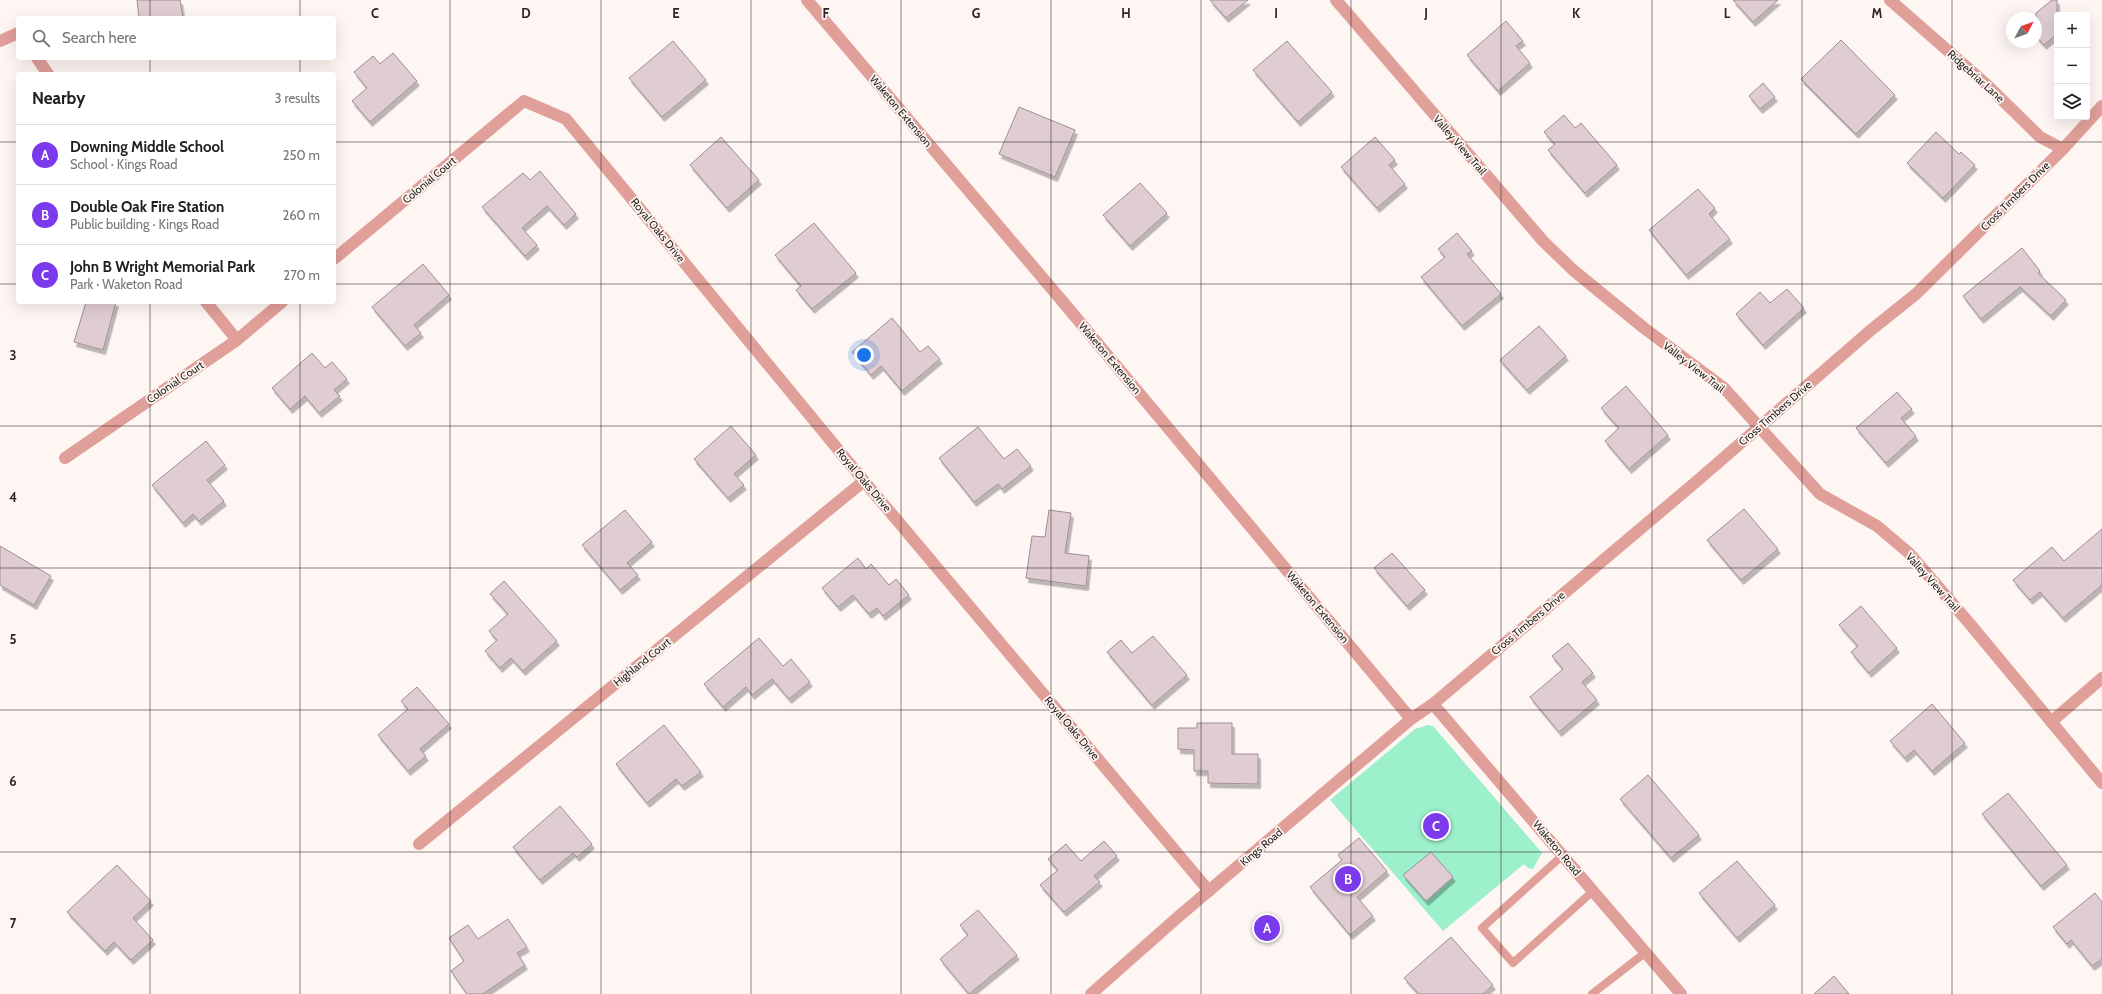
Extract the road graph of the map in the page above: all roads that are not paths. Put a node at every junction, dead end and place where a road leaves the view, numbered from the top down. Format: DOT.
graph roads {
  1 [pos="807,0"];
  2 [pos="1336,0"];
  3 [pos="1890,0"];
  4 [pos="16,34"];
  5 [pos="0,41"];
  6 [pos="38,60"];
  7 [pos="46,72"];
  8 [pos="2102,106"];
  9 [pos="506,116"];
  10 [pos="2063,149"];
  11 [pos="336,257"];
  12 [pos="208,304"];
  13 [pos="280,304"];
  14 [pos="237,340"];
  15 [pos="1759,427"];
  16 [pos="65,458"];
  17 [pos="864,481"];
  18 [pos="2102,678"];
  19 [pos="1433,704"];
  20 [pos="1411,719"];
  21 [pos="2051,722"];
  22 [pos="2102,783"];
  23 [pos="419,844"];
  24 [pos="1563,855"];
  25 [pos="1209,891"];
  26 [pos="1593,891"];
  27 [pos="1646,952"];
  28 [pos="1092,994"];
  29 [pos="1592,994"];
  30 [pos="1681,994"];
  1 -- 20 [label="street, Waketon Extension"];
  2 -- 15 [label="street, Valley View Trail"];
  3 -- 10 [label="street, Ridgebriar Lane"];
  4 -- 5 [label="street"];
  6 -- 7 [label="street"];
  8 -- 10 [label="street, Cross Timbers Drive"];
  9 -- 11 [label="street, Colonial Court"];
  9 -- 17 [label="street, Royal Oaks Drive"];
  10 -- 15 [label="street, Cross Timbers Drive"];
  12 -- 14 [label="street"];
  13 -- 14 [label="street, Colonial Court"];
  14 -- 16 [label="street, Colonial Court"];
  15 -- 19 [label="street, Cross Timbers Drive"];
  15 -- 21 [label="street, Valley View Trail"];
  17 -- 23 [label="street, Highland Court"];
  17 -- 25 [label="street, Royal Oaks Drive"];
  18 -- 21 [label="street"];
  19 -- 20 [label="street, Kings Road"];
  19 -- 24 [label="street, Waketon Road"];
  20 -- 25 [label="street, Kings Road"];
  21 -- 22 [label="street, Valley View Trail"];
  24 -- 26 [label="street, Waketon Road"];
  24 -- 26 [label="lane"];
  25 -- 28 [label="street, Kings Road"];
  26 -- 27 [label="street, Waketon Road"];
  27 -- 29 [label="lane"];
  27 -- 30 [label="street, Waketon Road"];
}
